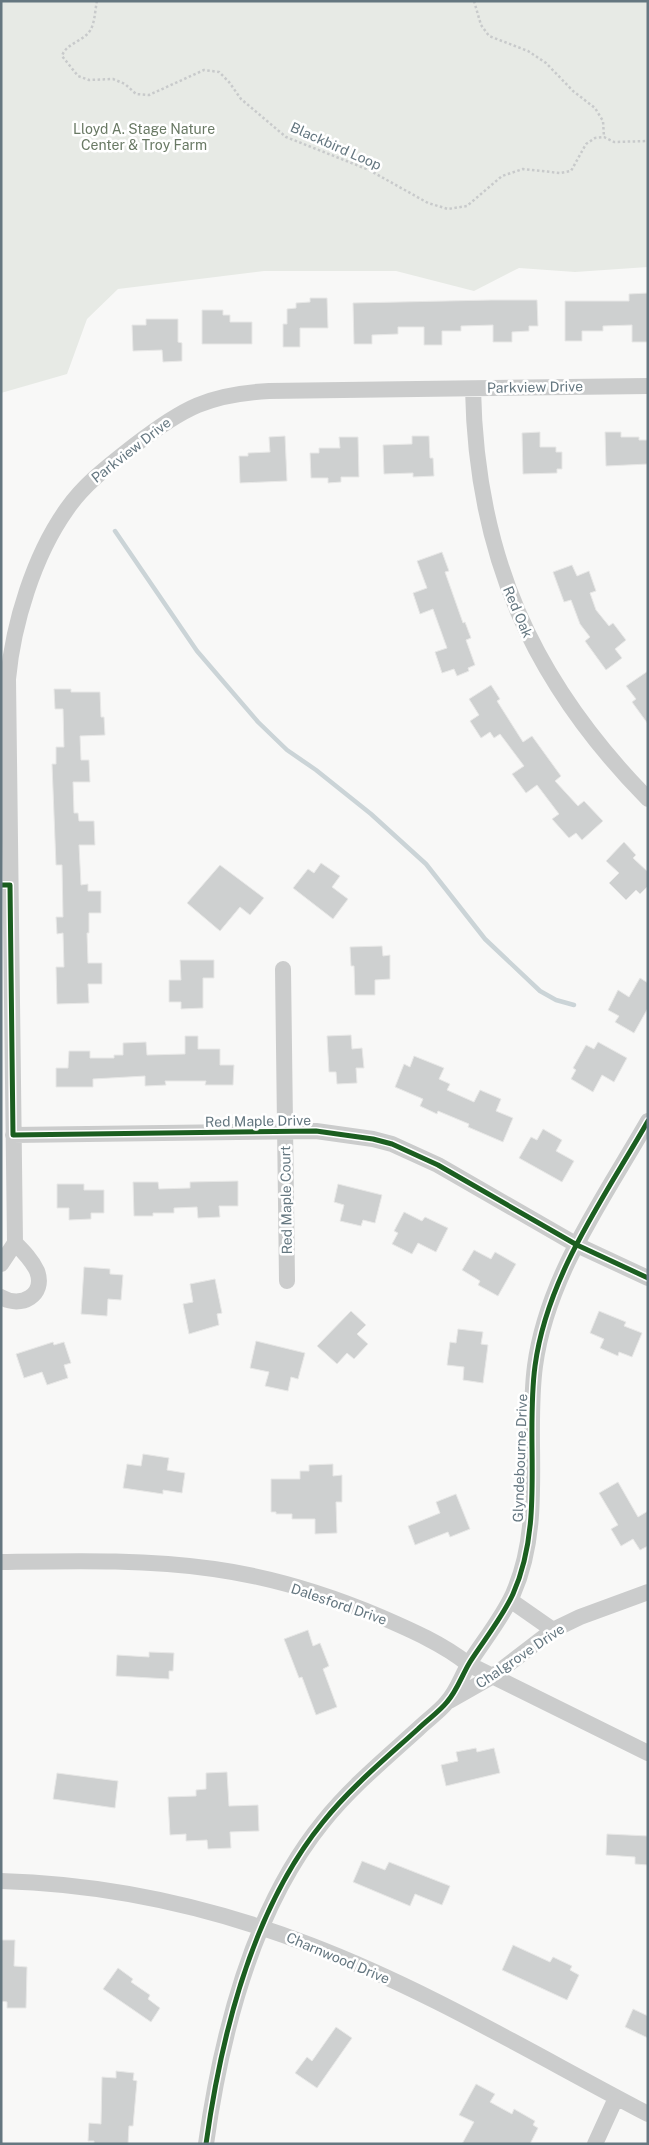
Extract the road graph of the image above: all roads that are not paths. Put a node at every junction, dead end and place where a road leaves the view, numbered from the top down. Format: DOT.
graph roads {
  1 [pos="648,386"];
  2 [pos="474,388"];
  3 [pos="648,799"];
  4 [pos="6,885"];
  5 [pos="6,915"];
  6 [pos="283,969"];
  7 [pos="648,1121"];
  8 [pos="286,1132"];
  9 [pos="13,1135"];
  10 [pos="15,1242"];
  11 [pos="577,1245"];
  12 [pos="1,1264"];
  13 [pos="648,1278"];
  14 [pos="287,1281"];
  15 [pos="1,1298"];
  16 [pos="1,1562"];
  17 [pos="648,1592"];
  18 [pos="510,1600"];
  19 [pos="553,1630"];
  20 [pos="468,1664"];
  21 [pos="493,1676"];
  22 [pos="449,1701"];
  23 [pos="648,1753"];
  24 [pos="1,1881"];
  25 [pos="262,1927"];
  26 [pos="616,2098"];
  27 [pos="648,2114"];
  28 [pos="206,2144"];
  29 [pos="595,2144"];
  1 -- 2 [label="street, Parkview Drive"];
  2 -- 3 [label="street, Red Oak"];
  2 -- 4 [label="street, Parkview Drive"];
  4 -- 5 [label="street, Parkview Drive"];
  5 -- 9 [label="street, Parkview Drive"];
  6 -- 8 [label="street, Red Maple Court"];
  7 -- 11 [label="street, Glyndebourne Drive"];
  8 -- 9 [label="street, Red Maple Drive"];
  8 -- 11 [label="street, Red Maple Drive"];
  8 -- 14 [label="street, Red Maple Court"];
  9 -- 10 [label="street, Parkview Drive"];
  10 -- 12 [label="street"];
  10 -- 15 [label="street"];
  11 -- 13 [label="street, Red Maple Drive"];
  11 -- 18 [label="street, Glyndebourne Drive"];
  16 -- 20 [label="street, Dalesford Drive"];
  17 -- 19 [label="street, Chalgrove Drive"];
  18 -- 19 [label="street"];
  18 -- 20 [label="street, Glyndebourne Drive"];
  19 -- 21 [label="street, Chalgrove Drive"];
  20 -- 21 [label="street, Dalesford Drive"];
  20 -- 22 [label="street, Glyndebourne Drive"];
  21 -- 22 [label="street, Chalgrove Drive"];
  21 -- 23 [label="street, Dalesford Drive"];
  22 -- 25 [label="street, Glyndebourne Drive"];
  24 -- 25 [label="street, Charnwood Drive"];
  25 -- 26 [label="street, Charnwood Drive"];
  25 -- 28 [label="street, Glyndebourne Drive"];
  26 -- 27 [label="street, Charnwood Drive"];
  26 -- 29 [label="street"];
}
